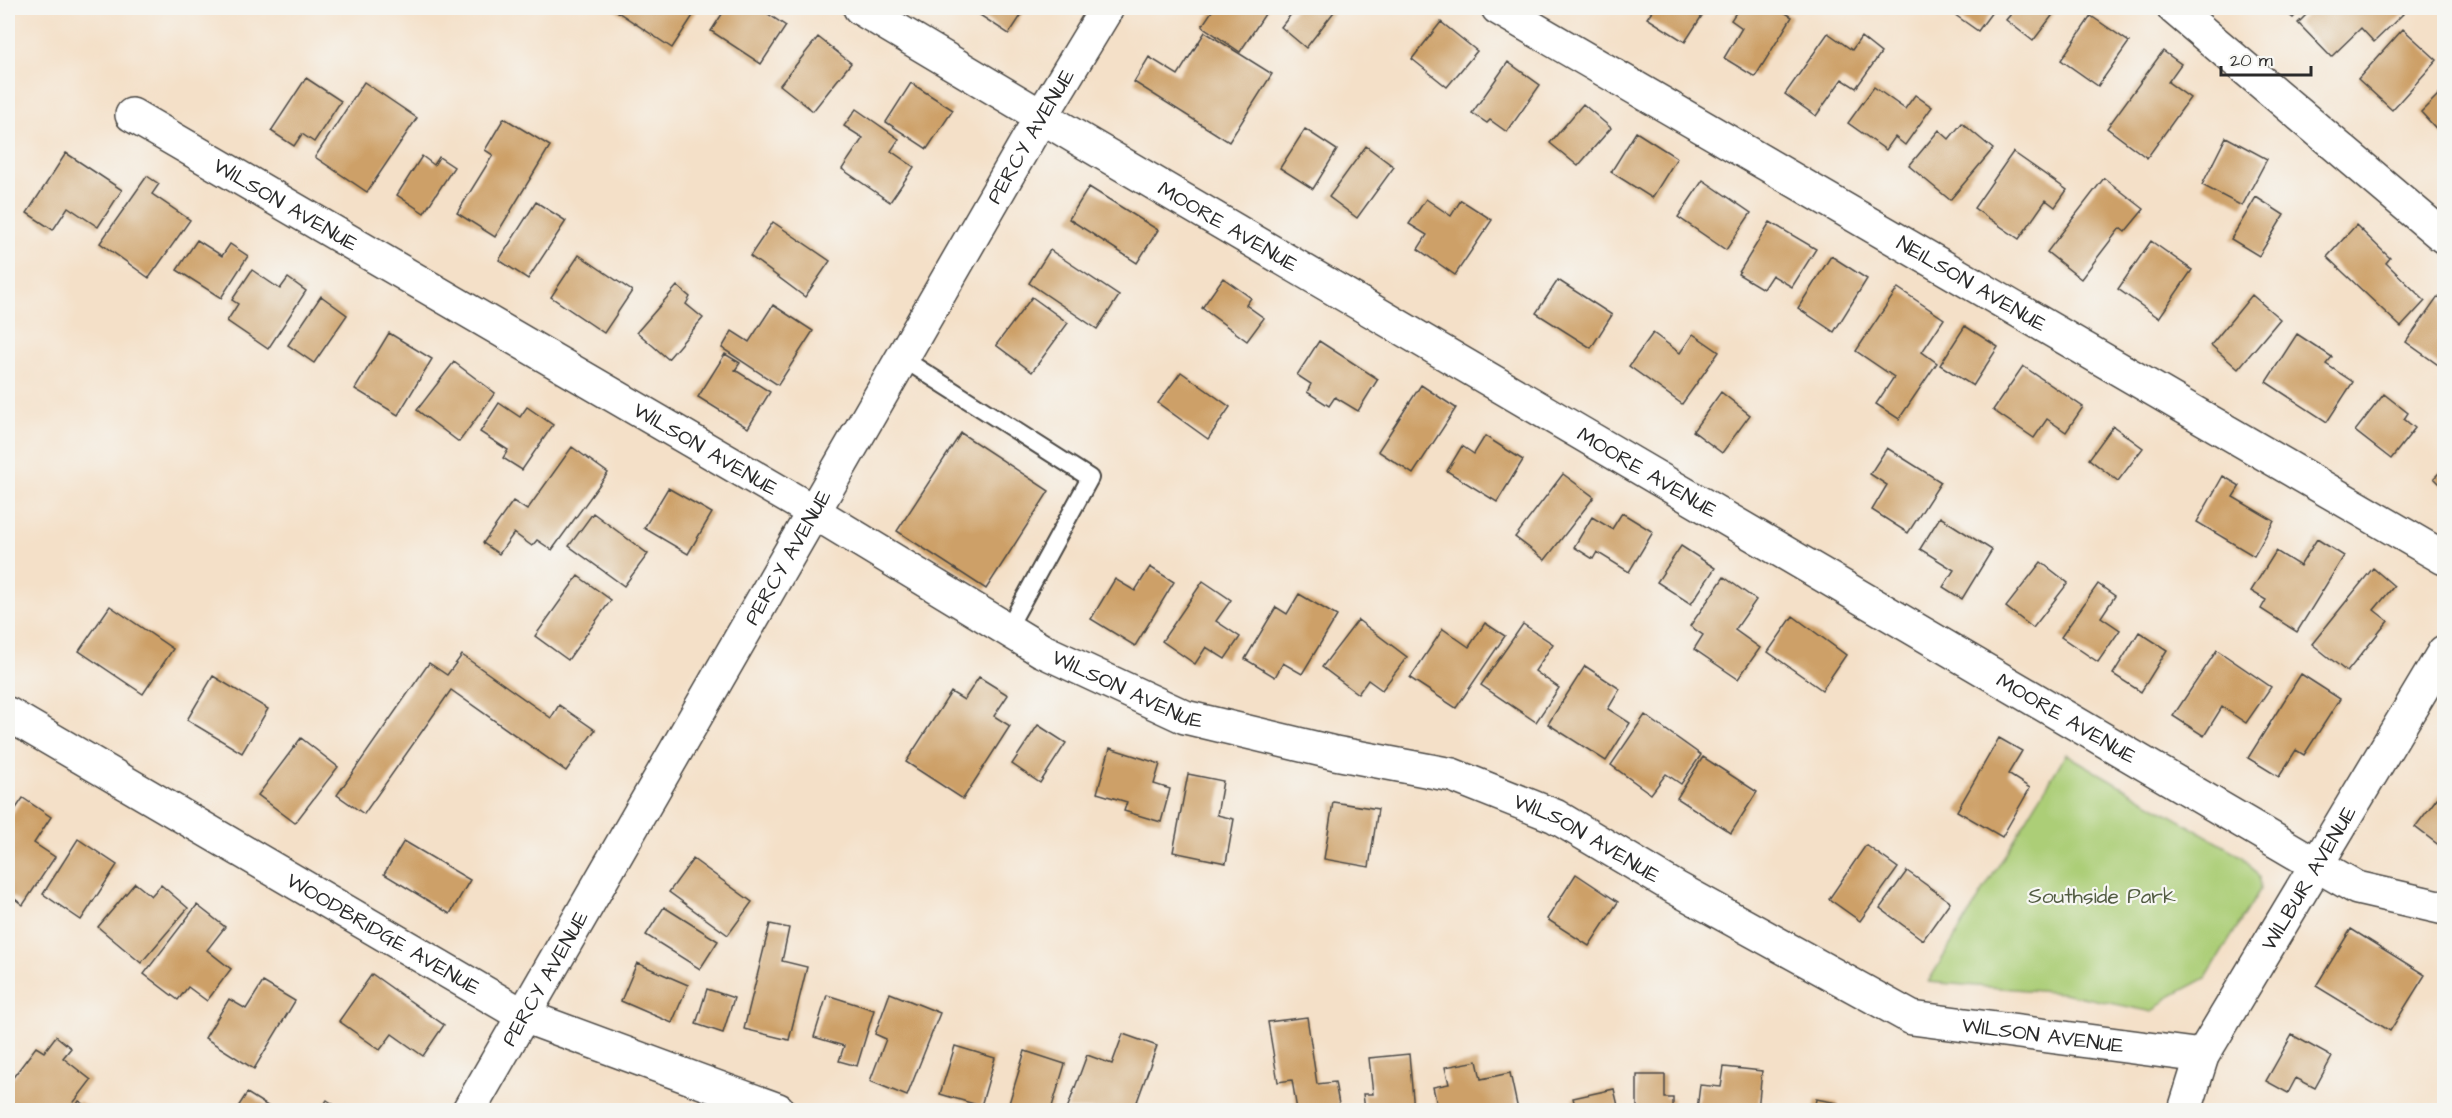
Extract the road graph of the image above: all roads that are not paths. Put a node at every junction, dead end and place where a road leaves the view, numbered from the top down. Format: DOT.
graph roads {
  1 [pos="860,8"];
  2 [pos="1107,8"];
  3 [pos="1498,8"];
  4 [pos="2174,8"];
  5 [pos="132,115"];
  6 [pos="1041,117"];
  7 [pos="2445,237"];
  8 [pos="902,358"];
  9 [pos="814,512"];
  10 [pos="2445,558"];
  11 [pos="1007,630"];
  12 [pos="2445,652"];
  13 [pos="8,714"];
  14 [pos="2317,865"];
  15 [pos="2445,908"];
  16 [pos="524,1016"];
  17 [pos="2202,1056"];
  18 [pos="469,1110"];
  19 [pos="778,1110"];
  20 [pos="2185,1110"];
  1 -- 6 [label="street, MOORE AVENUE"];
  2 -- 6 [label="street, PERCY AVENUE"];
  3 -- 10 [label="street, NEILSON AVENUE"];
  4 -- 7 [label="street"];
  5 -- 9 [label="street, WILSON AVENUE"];
  6 -- 8 [label="street, PERCY AVENUE"];
  6 -- 14 [label="street, MOORE AVENUE"];
  8 -- 9 [label="street, PERCY AVENUE"];
  8 -- 11 [label="lane"];
  9 -- 11 [label="street, WILSON AVENUE"];
  9 -- 16 [label="street, PERCY AVENUE"];
  11 -- 17 [label="street, WILSON AVENUE"];
  12 -- 14 [label="street, WILBUR AVENUE"];
  13 -- 16 [label="street, WOODBRIDGE AVENUE"];
  14 -- 15 [label="street, MOORE AVENUE"];
  14 -- 17 [label="street, WILBUR AVENUE"];
  16 -- 18 [label="street, PERCY AVENUE"];
  16 -- 19 [label="street, WOODBRIDGE AVENUE"];
  17 -- 20 [label="street, WILBUR AVENUE"];
}
